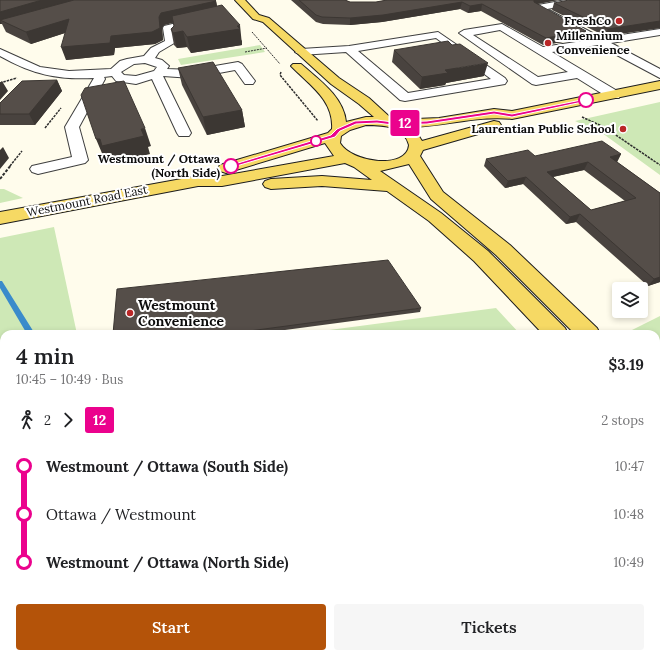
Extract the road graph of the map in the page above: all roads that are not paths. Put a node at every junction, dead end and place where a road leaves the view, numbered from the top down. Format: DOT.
graph roads {
  1 [pos="240,0"];
  2 [pos="580,0"];
  3 [pos="256,17"];
  4 [pos="214,18"];
  5 [pos="660,32"];
  6 [pos="184,40"];
  7 [pos="171,42"];
  8 [pos="600,42"];
  9 [pos="277,45"];
  10 [pos="349,49"];
  11 [pos="540,51"];
  12 [pos="301,52"];
  13 [pos="3,56"];
  14 [pos="147,60"];
  15 [pos="285,61"];
  16 [pos="42,72"];
  17 [pos="109,73"];
  18 [pos="159,73"];
  19 [pos="578,74"];
  20 [pos="660,74"];
  21 [pos="23,79"];
  22 [pos="249,81"];
  23 [pos="660,85"];
  24 [pos="614,95"];
  25 [pos="512,115"];
  26 [pos="390,123"];
  27 [pos="184,133"];
  28 [pos="336,133"];
  29 [pos="433,144"];
  30 [pos="414,152"];
  31 [pos="352,161"];
  32 [pos="38,170"];
  33 [pos="198,181"];
  34 [pos="174,185"];
  35 [pos="393,186"];
  36 [pos="437,195"];
  37 [pos="0,218"];
  38 [pos="553,330"];
  39 [pos="585,330"];
  1 -- 3 [label="main road"];
  2 -- 8 [label="street"];
  3 -- 9 [label="main road"];
  3 -- 12 [label="main road"];
  4 -- 7 [label="street"];
  5 -- 8 [label="street"];
  6 -- 7 [label="street"];
  7 -- 14 [label="street"];
  8 -- 11 [label="street"];
  8 -- 20 [label="street"];
  10 -- 10 [label="street"];
  10 -- 12 [label="street"];
  11 -- 19 [label="street"];
  11 -- 19 [label="street"];
  12 -- 26 [label="main road"];
  13 -- 16 [label="street"];
  14 -- 17 [label="street"];
  14 -- 18 [label="street"];
  15 -- 28 [label="main road"];
  16 -- 17 [label="street"];
  16 -- 21 [label="street"];
  17 -- 18 [label="street"];
  17 -- 32 [label="street"];
  18 -- 22 [label="street"];
  18 -- 27 [label="street"];
  19 -- 24 [label="street"];
  23 -- 24 [label="main road"];
  24 -- 25 [label="main road"];
  25 -- 26 [label="main road"];
  25 -- 29 [label="main road"];
  26 -- 28 [label="main road"];
  26 -- 30 [label="main road"];
  28 -- 31 [label="main road"];
  28 -- 33 [label="main road"];
  29 -- 30 [label="main road"];
  29 -- 36 [label="main road"];
  30 -- 31 [label="main road"];
  30 -- 36 [label="main road"];
  31 -- 33 [label="main road"];
  31 -- 35 [label="main road"];
  33 -- 34 [label="main road, Westmount Road East"];
  34 -- 35 [label="main road"];
  34 -- 37 [label="main road, Westmount Road East"];
  35 -- 38 [label="main road"];
  36 -- 39 [label="main road"];
}
